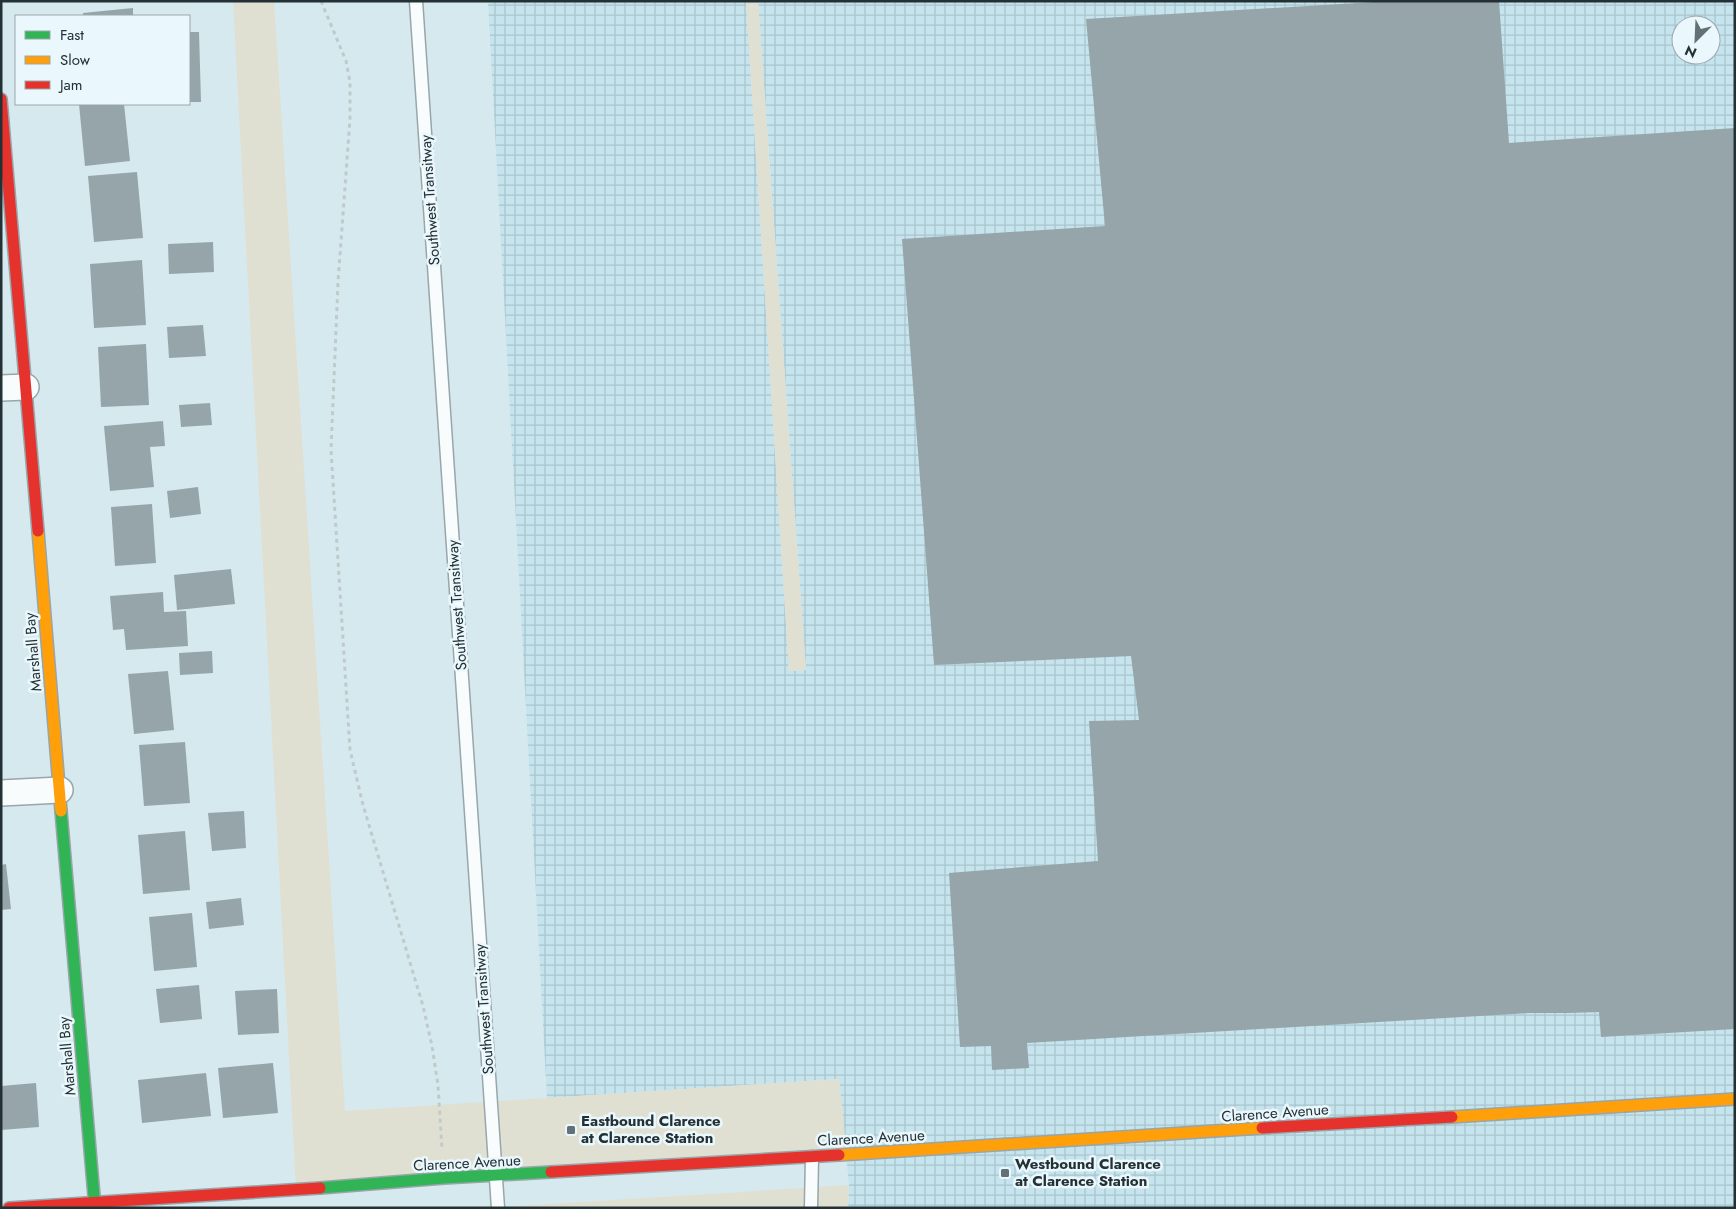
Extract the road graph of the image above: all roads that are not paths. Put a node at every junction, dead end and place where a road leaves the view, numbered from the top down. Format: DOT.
graph roads {
  1 [pos="416,1"];
  2 [pos="1,99"];
  3 [pos="26,387"];
  4 [pos="1,388"];
  5 [pos="60,790"];
  6 [pos="1,793"];
  7 [pos="1735,1099"];
  8 [pos="812,1157"];
  9 [pos="495,1176"];
  10 [pos="95,1205"];
  11 [pos="10,1208"];
  12 [pos="498,1208"];
  13 [pos="811,1208"];
  1 -- 9 [label="lane, Southwest Transitway"];
  2 -- 3 [label="street, Marshall Bay"];
  3 -- 4 [label="street"];
  3 -- 5 [label="street, Marshall Bay"];
  5 -- 6 [label="street"];
  5 -- 10 [label="street, Marshall Bay"];
  7 -- 8 [label="street, Clarence Avenue"];
  8 -- 9 [label="street, Clarence Avenue"];
  8 -- 13 [label="lane"];
  9 -- 10 [label="street, Clarence Avenue"];
  9 -- 12 [label="lane, Southwest Transitway"];
  10 -- 11 [label="street, Clarence Avenue"];
}
